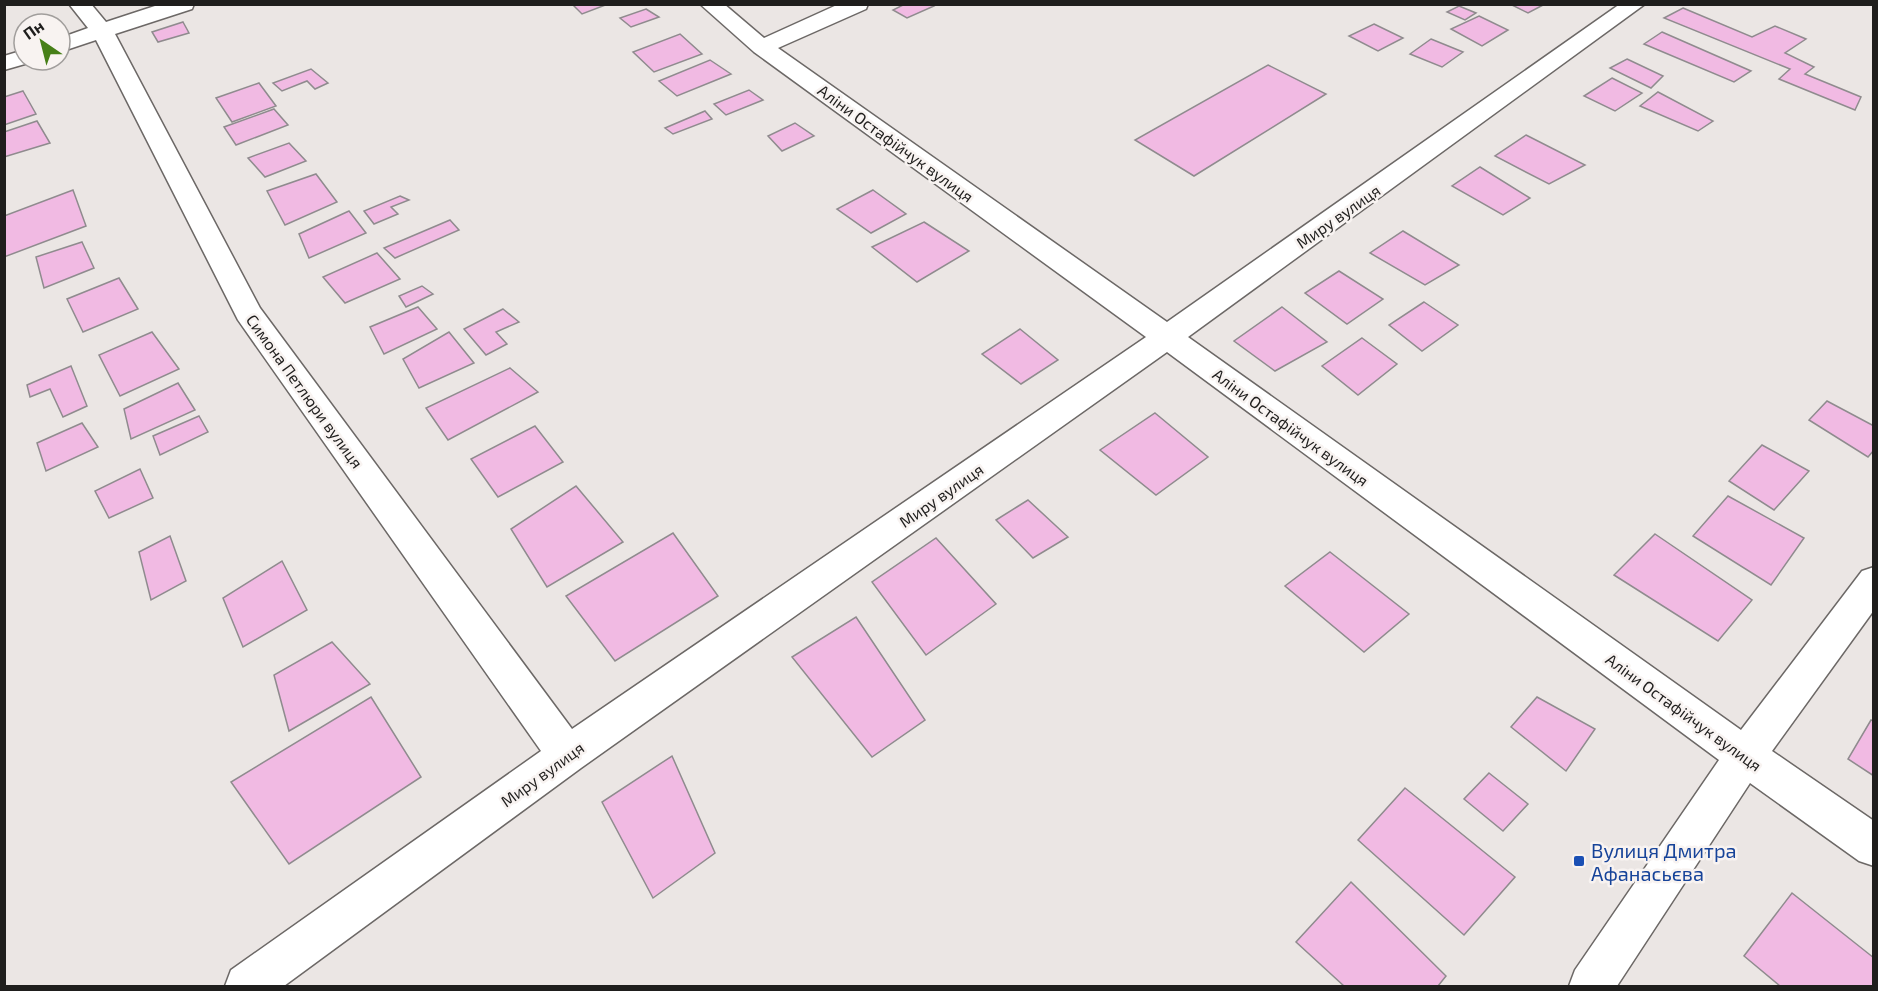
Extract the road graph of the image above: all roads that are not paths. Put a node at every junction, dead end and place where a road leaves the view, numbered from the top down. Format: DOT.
graph roads {
  1 [pos="80,4"];
  2 [pos="184,4"];
  3 [pos="710,4"];
  4 [pos="858,4"];
  5 [pos="1635,4"];
  6 [pos="102,32"];
  7 [pos="72,41"];
  8 [pos="762,47"];
  9 [pos="1167,337"];
  10 [pos="1874,582"];
  11 [pos="567,756"];
  12 [pos="1745,756"];
  13 [pos="1874,846"];
  14 [pos="247,987"];
  15 [pos="1591,987"];
  1 -- 6 [label="street, Симона Петлюри вулиця"];
  2 -- 6 [label="street"];
  3 -- 8 [label="street, Алiни Остафійчук вулиця"];
  4 -- 8 [label="street"];
  5 -- 9 [label="street, Миру вулиця"];
  6 -- 7 [label="street"];
  6 -- 11 [label="street, Симона Петлюри вулиця"];
  8 -- 9 [label="street, Алiни Остафійчук вулиця"];
  9 -- 11 [label="street, Миру вулиця"];
  9 -- 12 [label="street, Алiни Остафійчук вулиця"];
  10 -- 12 [label="street"];
  11 -- 14 [label="street, Миру вулиця"];
  12 -- 13 [label="street, Алiни Остафійчук вулиця"];
  12 -- 15 [label="street"];
}
